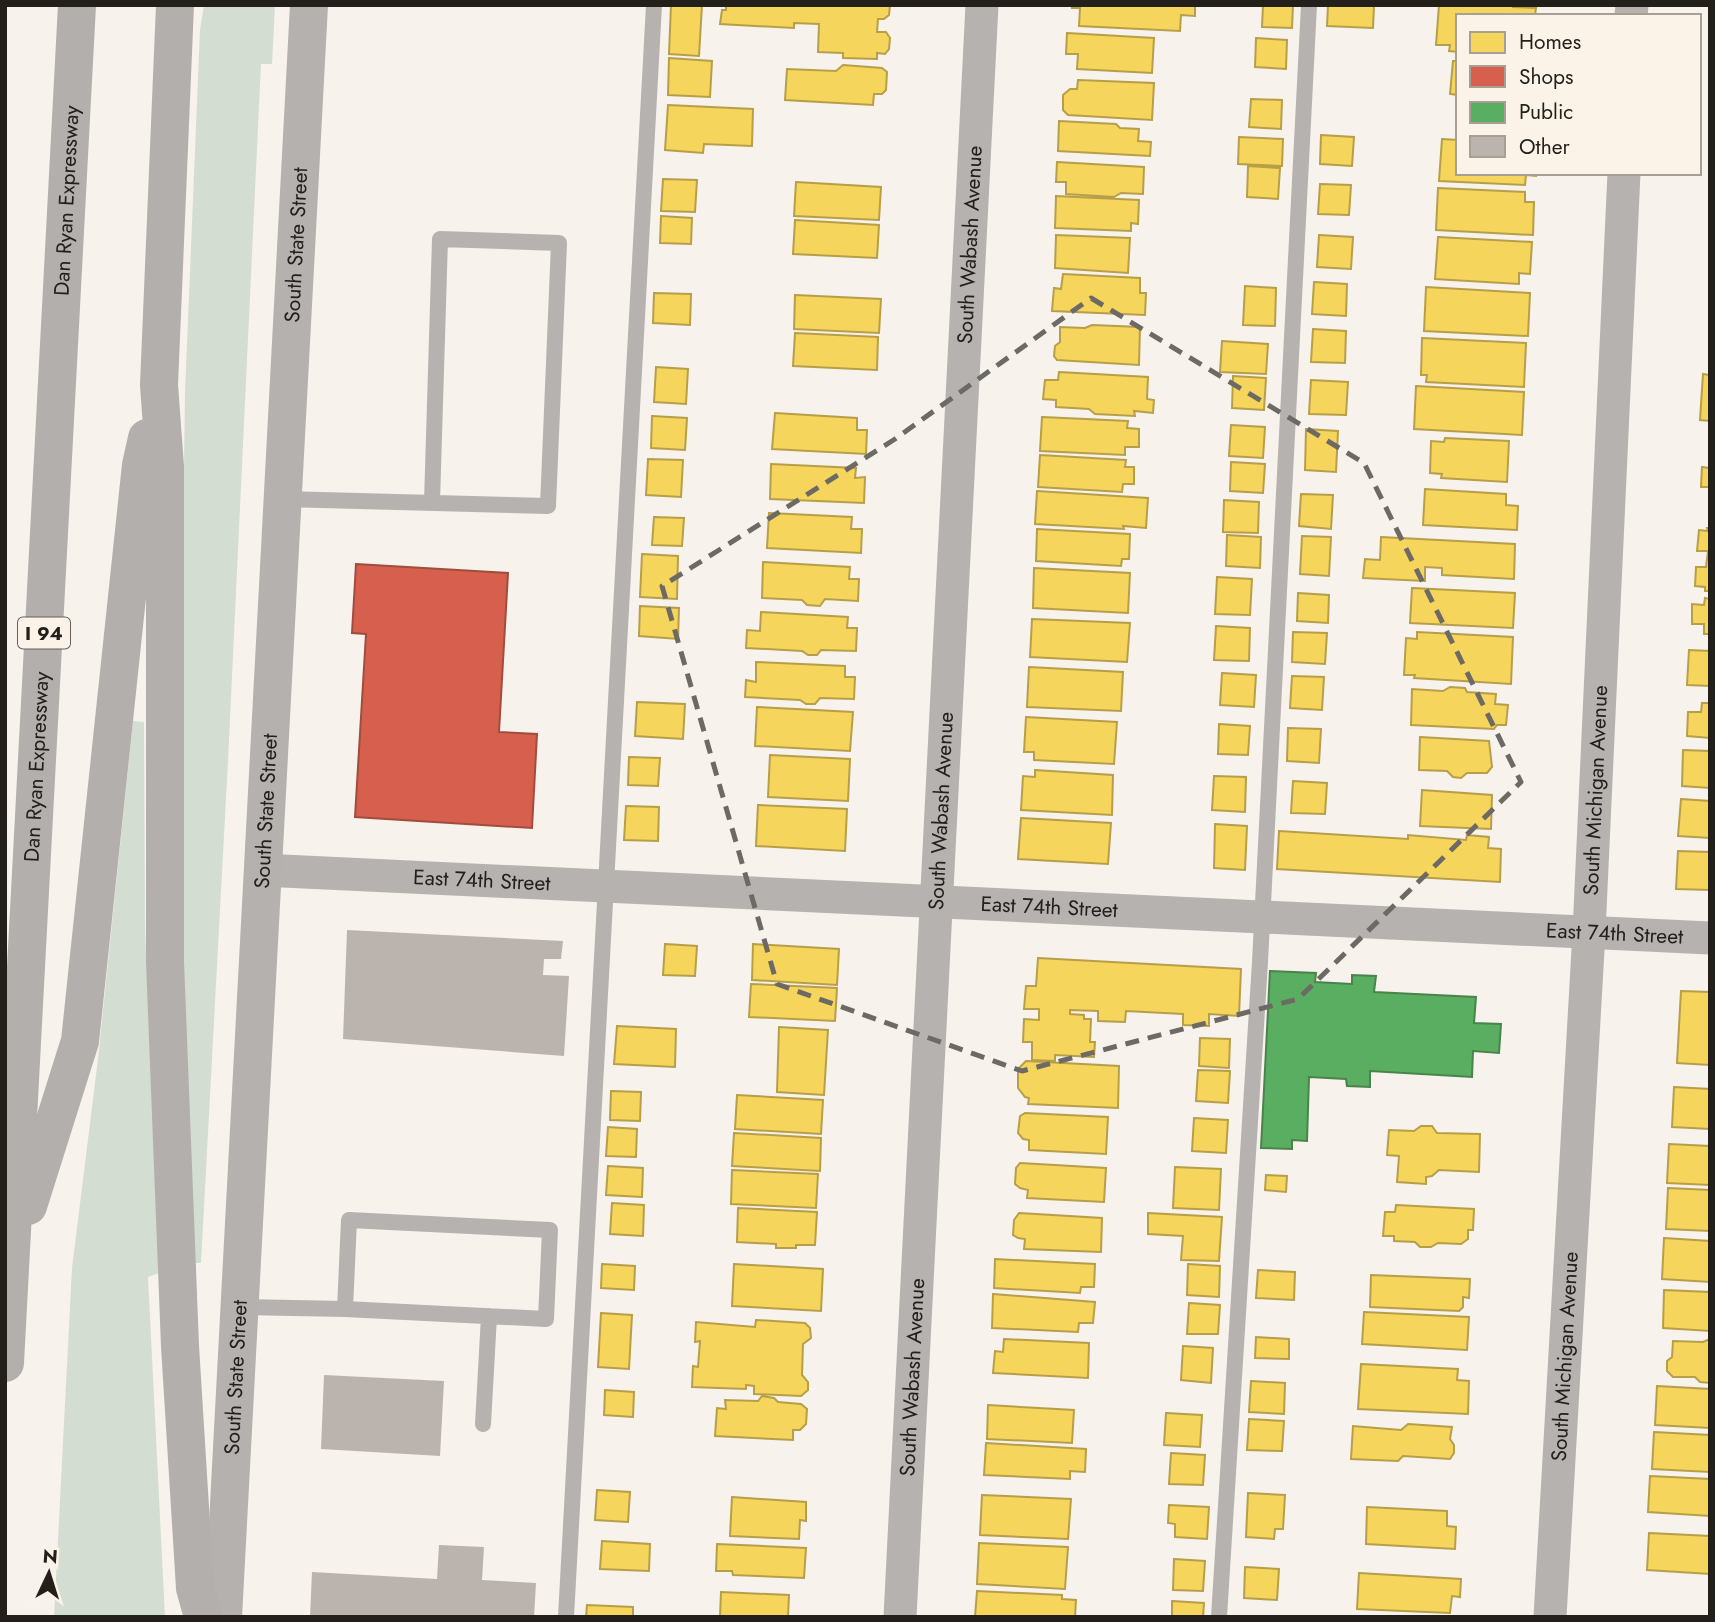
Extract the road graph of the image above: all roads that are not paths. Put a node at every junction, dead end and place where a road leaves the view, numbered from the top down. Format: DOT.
graph roads {
  1 [pos="77,5"];
  2 [pos="176,5"];
  3 [pos="309,5"];
  4 [pos="654,5"];
  5 [pos="982,5"];
  6 [pos="1310,5"];
  7 [pos="1624,175"];
  8 [pos="159,384"];
  9 [pos="281,499"];
  10 [pos="432,502"];
  11 [pos="261,870"];
  12 [pos="607,886"];
  13 [pos="936,902"];
  14 [pos="1262,917"];
  15 [pos="1589,932"];
  16 [pos="1710,937"];
  17 [pos="11,1261"];
  18 [pos="238,1307"];
  19 [pos="345,1309"];
  20 [pos="489,1316"];
  21 [pos="5,1363"];
  22 [pos="483,1424"];
  23 [pos="203,1617"];
  24 [pos="223,1617"];
  25 [pos="566,1617"];
  26 [pos="900,1617"];
  27 [pos="1219,1617"];
  28 [pos="1550,1617"];
  1 -- 17 [label="highway, Dan Ryan Expressway / I 94"];
  2 -- 8 [label="highway"];
  3 -- 9 [label="main road, South State Street"];
  4 -- 12 [label="lane"];
  5 -- 13 [label="street, South Wabash Avenue"];
  6 -- 14 [label="lane"];
  7 -- 15 [label="street, South Michigan Avenue"];
  8 -- 17 [label="highway"];
  8 -- 23 [label="highway"];
  9 -- 10 [label="lane"];
  9 -- 11 [label="main road, South State Street"];
  10 -- 10 [label="lane"];
  11 -- 12 [label="street, East 74th Street"];
  11 -- 18 [label="main road, South State Street"];
  12 -- 13 [label="street, East 74th Street"];
  12 -- 25 [label="lane"];
  13 -- 14 [label="street, East 74th Street"];
  13 -- 26 [label="street, South Wabash Avenue"];
  14 -- 15 [label="street, East 74th Street"];
  14 -- 27 [label="lane"];
  15 -- 16 [label="street, East 74th Street"];
  15 -- 28 [label="street, South Michigan Avenue"];
  17 -- 21 [label="highway, Dan Ryan Expressway / I 94"];
  18 -- 19 [label="lane"];
  18 -- 24 [label="main road, South State Street"];
  19 -- 20 [label="lane"];
  19 -- 20 [label="lane"];
  20 -- 22 [label="lane"];
}
